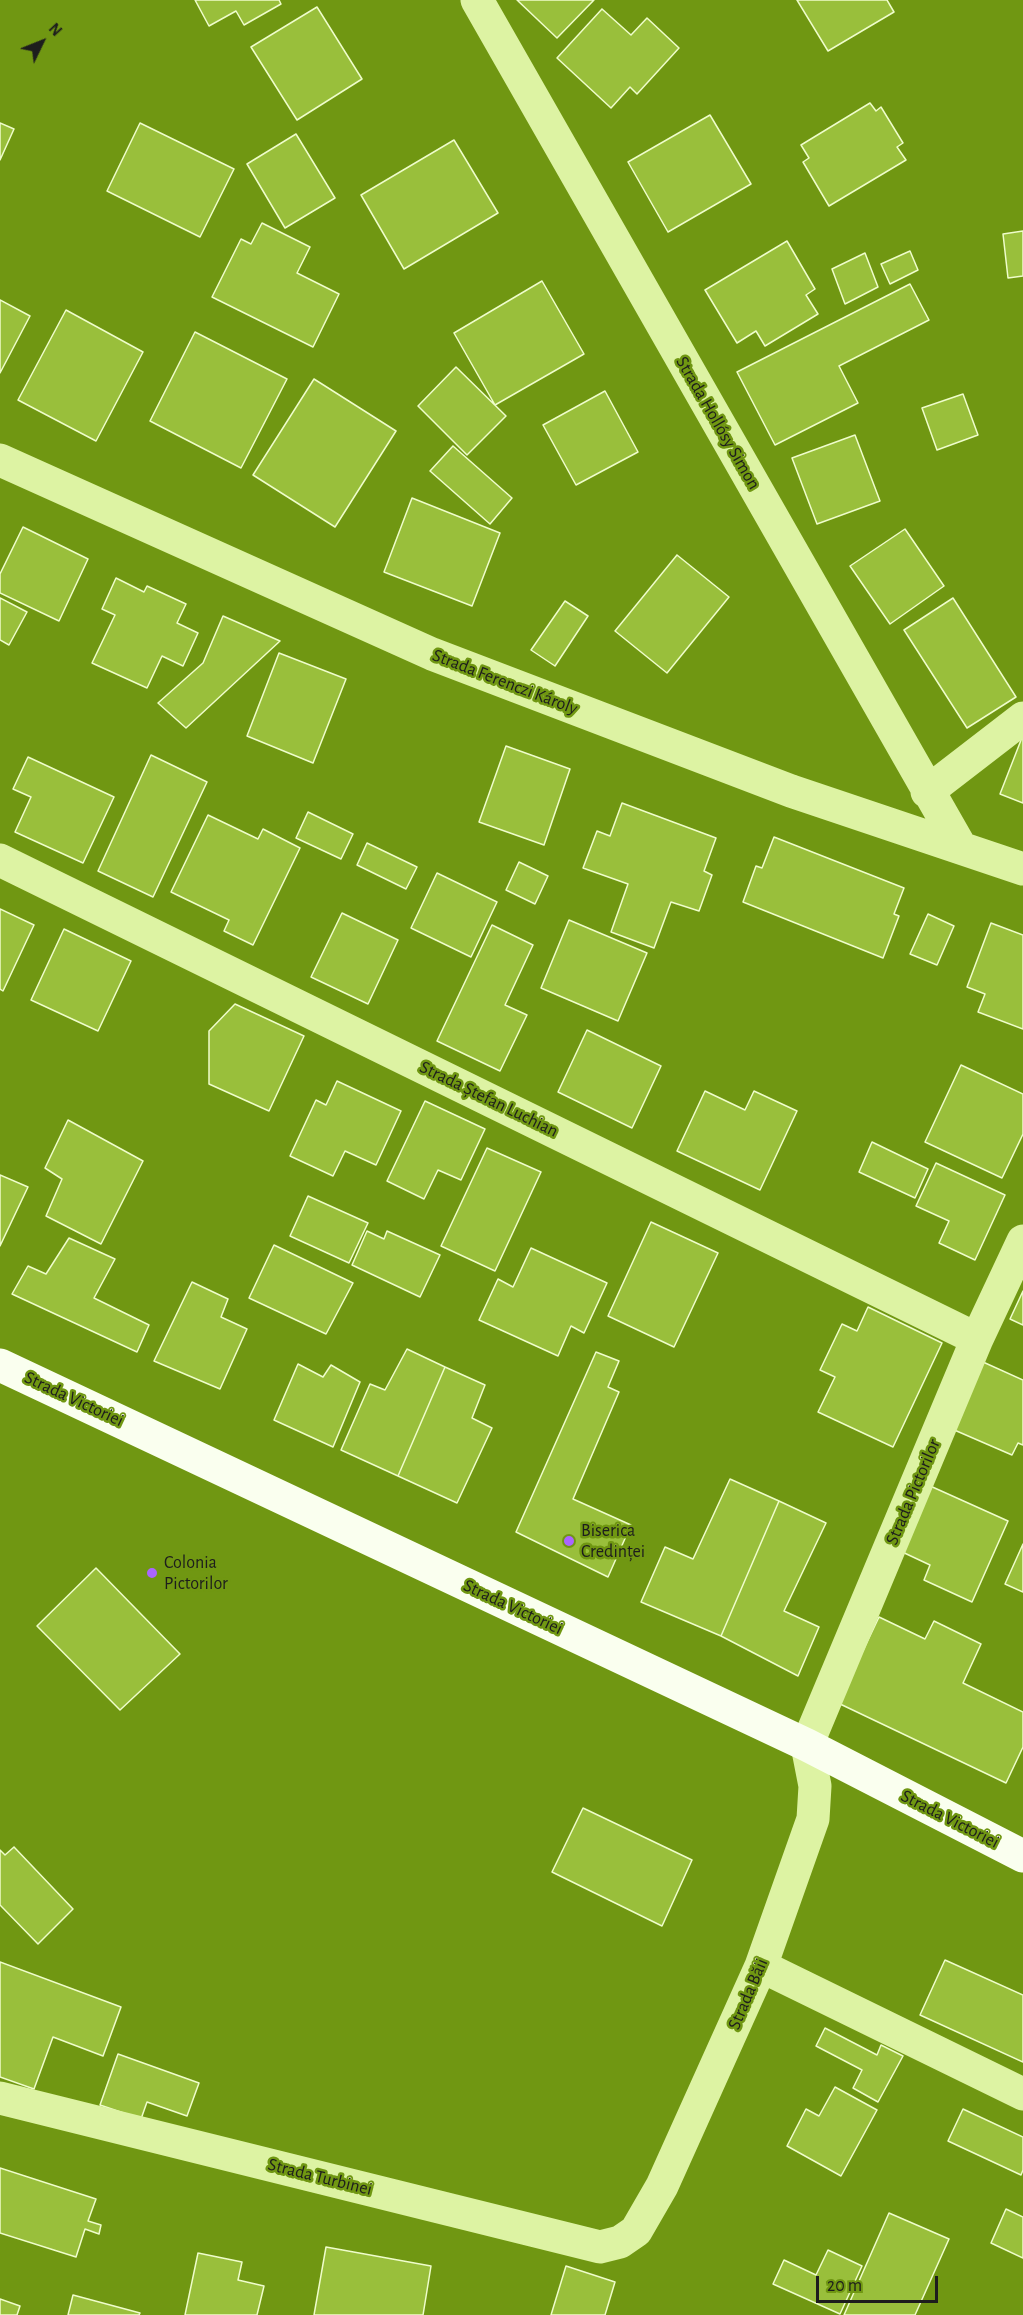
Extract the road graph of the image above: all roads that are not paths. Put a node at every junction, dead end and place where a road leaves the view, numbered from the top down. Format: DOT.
graph roads {
  1 [pos="477,0"];
  2 [pos="0,460"];
  3 [pos="1023,718"];
  4 [pos="927,792"];
  5 [pos="960,846"];
  6 [pos="0,860"];
  7 [pos="1023,869"];
  8 [pos="1023,1241"];
  9 [pos="977,1339"];
  10 [pos="0,1365"];
  11 [pos="807,1745"];
  12 [pos="1023,1856"];
  13 [pos="761,1966"];
  14 [pos="1023,2094"];
  15 [pos="0,2098"];
  16 [pos="636,2231"];
  1 -- 4 [label="street, Strada Hollósy Simon"];
  2 -- 5 [label="street, Strada Ferenczi Károly"];
  3 -- 4 [label="street"];
  4 -- 5 [label="street, Strada Hollósy Simon"];
  5 -- 7 [label="street, Strada Ferenczi Károly"];
  6 -- 9 [label="street, Strada Ștefan Luchian"];
  8 -- 9 [label="street, Strada Pictorilor"];
  9 -- 11 [label="street, Strada Pictorilor"];
  10 -- 11 [label="main road, Strada Victoriei"];
  11 -- 12 [label="main road, Strada Victoriei"];
  11 -- 13 [label="street, Strada Băii"];
  13 -- 14 [label="street"];
  13 -- 16 [label="street, Strada Băii"];
  15 -- 16 [label="street, Strada Turbinei"];
}
